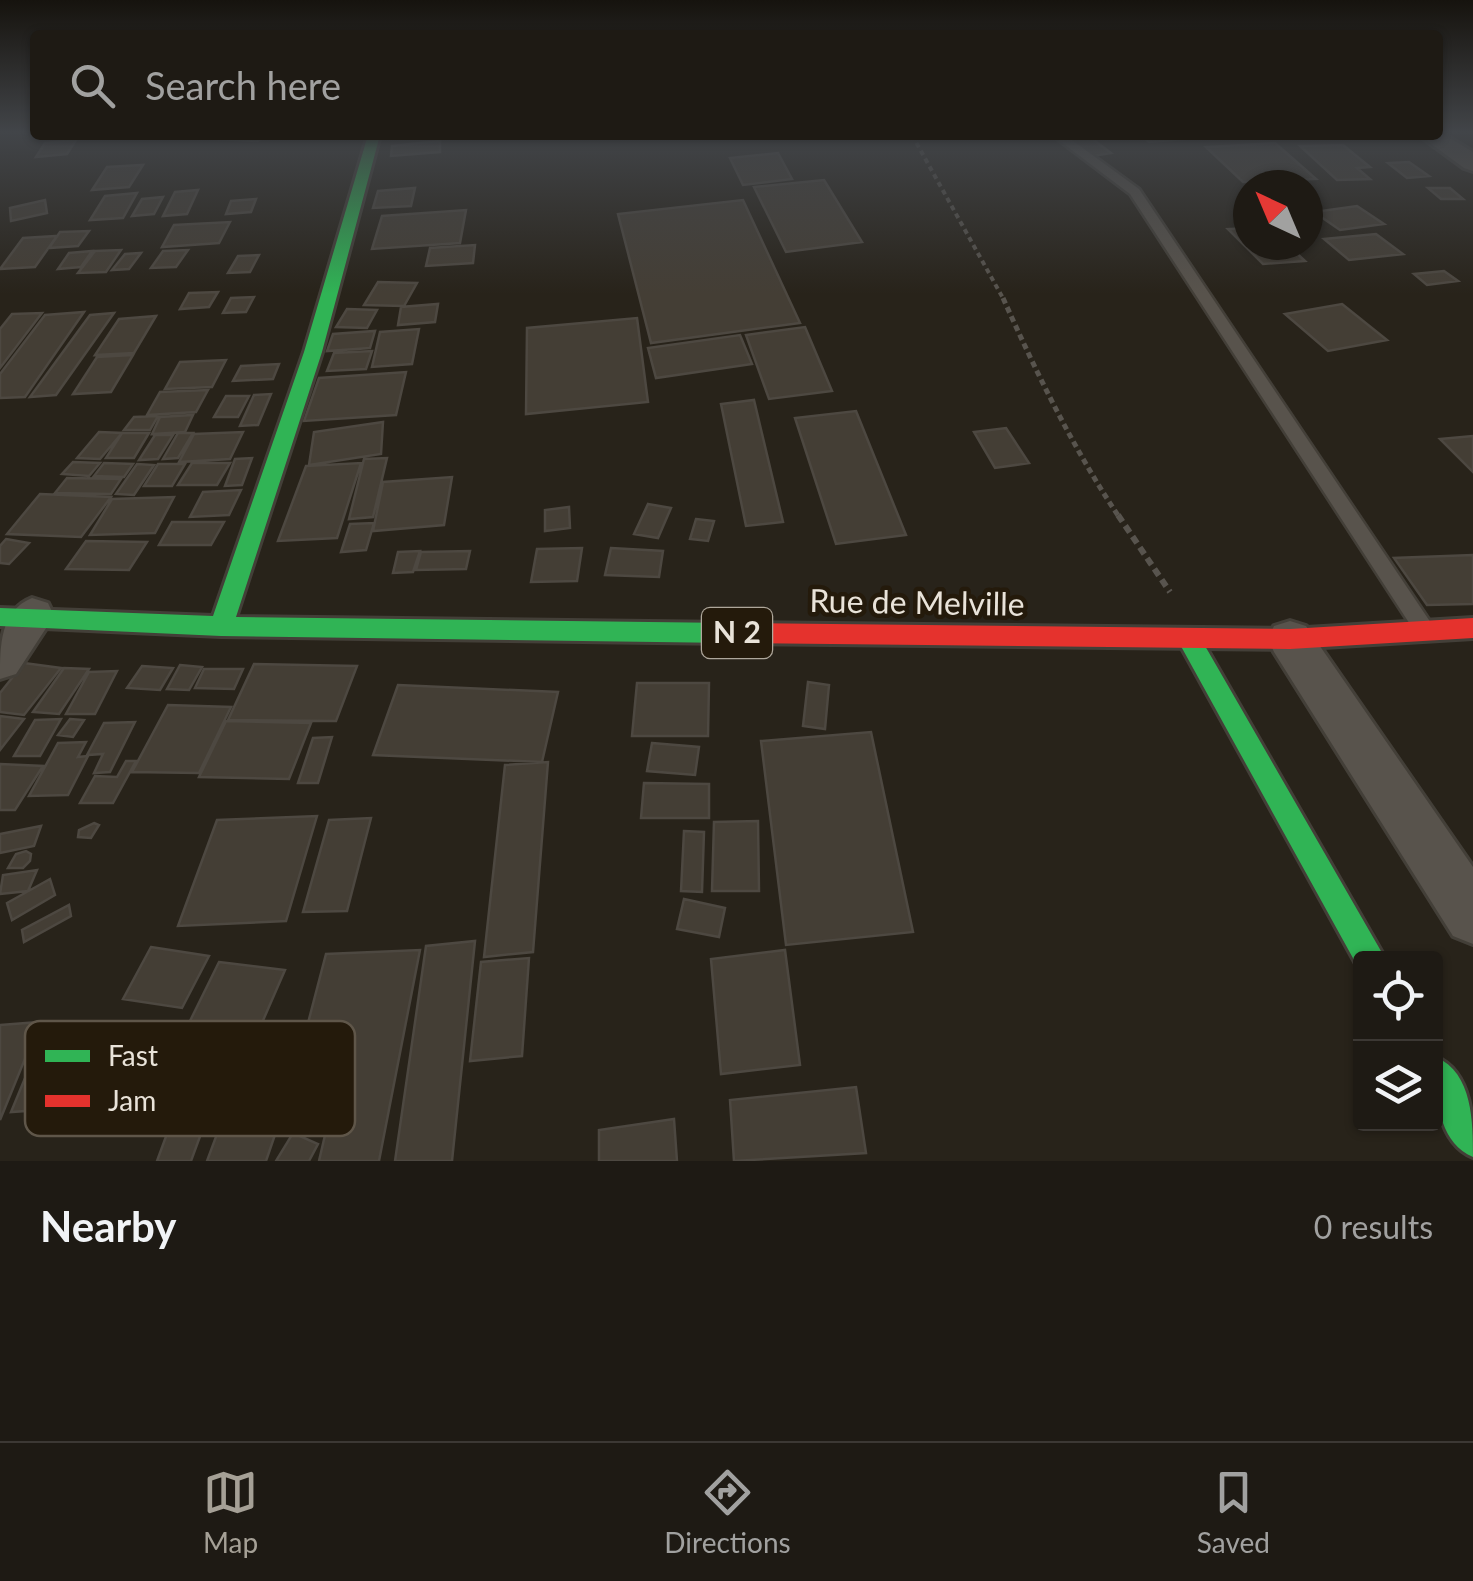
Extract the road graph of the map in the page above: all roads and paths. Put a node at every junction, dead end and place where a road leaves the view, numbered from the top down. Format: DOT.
graph roads {
  1 [pos="360,185"];
  2 [pos="940,185"];
  3 [pos="1127,185"];
  4 [pos="16,616"];
  5 [pos="221,626"];
  6 [pos="1473,628"];
  7 [pos="1424,629"];
  8 [pos="1189,639"];
  9 [pos="1290,639"];
  10 [pos="0,660"];
  11 [pos="1473,916"];
  12 [pos="1366,951"];
  13 [pos="1443,1086"];
  14 [pos="1473,1140"];
  1 -- 5 [label="street"];
  2 -- 8 [label="path"];
  3 -- 7 [label="lane"];
  4 -- 5 [label="street, Rue de Melville / N 2"];
  4 -- 10 [label="street"];
  5 -- 8 [label="street, Rue de Melville / N 2"];
  6 -- 7 [label="street, Rue de Melville / N 2"];
  7 -- 9 [label="street, Rue de Melville / N 2"];
  8 -- 9 [label="street, Rue de Melville / N 2"];
  8 -- 12 [label="street"];
  9 -- 11 [label="street"];
  13 -- 14 [label="street"];
}
